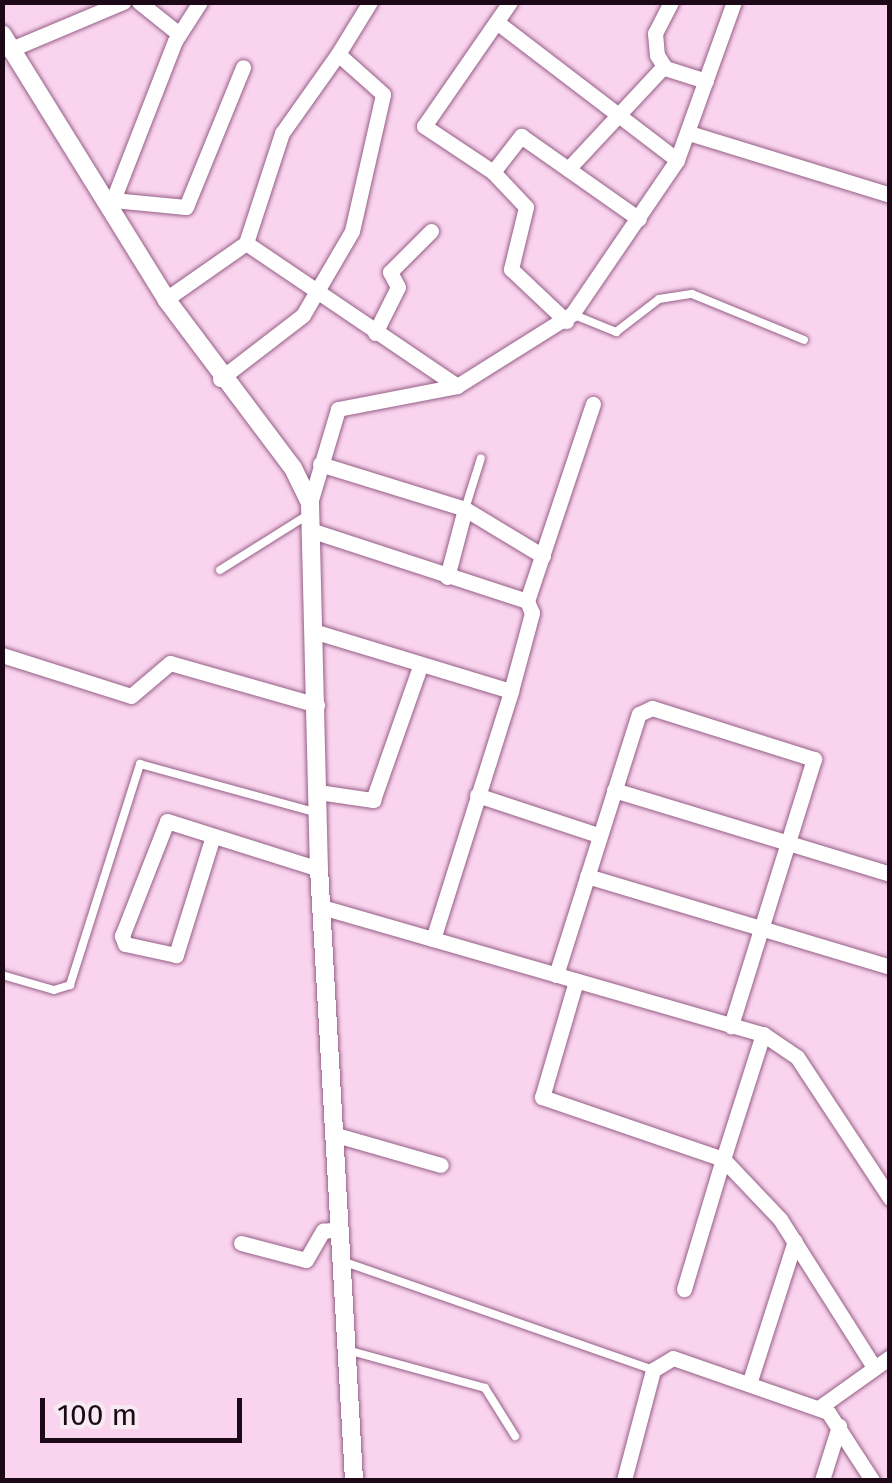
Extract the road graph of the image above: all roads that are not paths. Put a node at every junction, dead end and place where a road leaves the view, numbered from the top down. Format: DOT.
graph roads {
  1 [pos="123,2"];
  2 [pos="139,2"];
  3 [pos="200,2"];
  4 [pos="370,2"];
  5 [pos="510,2"];
  6 [pos="670,2"];
  7 [pos="734,2"];
  8 [pos="498,23"];
  9 [pos="179,34"];
  10 [pos="6,42"];
  11 [pos="338,54"];
  12 [pos="664,66"];
  13 [pos="243,67"];
  14 [pos="706,82"];
  15 [pos="616,115"];
  16 [pos="688,133"];
  17 [pos="677,160"];
  18 [pos="568,169"];
  19 [pos="493,172"];
  20 [pos="890,195"];
  21 [pos="111,204"];
  22 [pos="639,219"];
  23 [pos="432,231"];
  24 [pos="246,243"];
  25 [pos="317,296"];
  26 [pos="166,300"];
  27 [pos="569,318"];
  28 [pos="375,333"];
  29 [pos="804,340"];
  30 [pos="220,379"];
  31 [pos="456,386"];
  32 [pos="593,404"];
  33 [pos="480,458"];
  34 [pos="320,464"];
  35 [pos="465,509"];
  36 [pos="310,515"];
  37 [pos="543,556"];
  38 [pos="220,570"];
  39 [pos="447,576"];
  40 [pos="528,601"];
  41 [pos="313,631"];
  42 [pos="2,655"];
  43 [pos="421,664"];
  44 [pos="511,690"];
  45 [pos="316,705"];
  46 [pos="614,790"];
  47 [pos="318,792"];
  48 [pos="477,795"];
  49 [pos="318,812"];
  50 [pos="598,835"];
  51 [pos="213,836"];
  52 [pos="791,844"];
  53 [pos="319,869"];
  54 [pos="890,874"];
  55 [pos="587,876"];
  56 [pos="322,907"];
  57 [pos="761,929"];
  58 [pos="433,939"];
  59 [pos="890,967"];
  60 [pos="2,975"];
  61 [pos="556,975"];
  62 [pos="576,981"];
  63 [pos="731,1026"];
  64 [pos="763,1034"];
  65 [pos="333,1134"];
  66 [pos="722,1159"];
  67 [pos="441,1164"];
  68 [pos="890,1198"];
  69 [pos="340,1229"];
  70 [pos="795,1241"];
  71 [pos="241,1242"];
  72 [pos="342,1261"];
  73 [pos="684,1290"];
  74 [pos="347,1350"];
  75 [pos="890,1357"];
  76 [pos="874,1367"];
  77 [pos="654,1370"];
  78 [pos="749,1384"];
  79 [pos="820,1407"];
  80 [pos="838,1426"];
  81 [pos="515,1436"];
  82 [pos="354,1480"];
  83 [pos="624,1480"];
  84 [pos="822,1480"];
  85 [pos="872,1480"];
  1 -- 10 [label="street"];
  2 -- 9 [label="street"];
  3 -- 9 [label="street"];
  4 -- 11 [label="street"];
  5 -- 8 [label="street"];
  6 -- 12 [label="street"];
  7 -- 14 [label="street"];
  8 -- 15 [label="street"];
  8 -- 19 [label="street"];
  9 -- 21 [label="street"];
  10 -- 21 [label="street"];
  11 -- 24 [label="street"];
  11 -- 25 [label="street"];
  12 -- 14 [label="street"];
  12 -- 15 [label="street"];
  13 -- 21 [label="street"];
  14 -- 16 [label="street"];
  15 -- 17 [label="street"];
  15 -- 18 [label="street"];
  16 -- 17 [label="street"];
  16 -- 20 [label="street"];
  17 -- 22 [label="street"];
  18 -- 19 [label="street"];
  18 -- 22 [label="street"];
  19 -- 27 [label="street"];
  21 -- 26 [label="street"];
  22 -- 27 [label="street"];
  23 -- 28 [label="street"];
  24 -- 25 [label="street"];
  24 -- 26 [label="street"];
  25 -- 28 [label="street"];
  25 -- 30 [label="street"];
  26 -- 30 [label="street"];
  27 -- 29 [label="lane"];
  27 -- 31 [label="street"];
  28 -- 31 [label="street"];
  30 -- 36 [label="street"];
  31 -- 34 [label="street"];
  32 -- 37 [label="street"];
  33 -- 35 [label="lane"];
  34 -- 35 [label="street"];
  34 -- 36 [label="street"];
  35 -- 37 [label="street"];
  35 -- 39 [label="street"];
  36 -- 38 [label="lane"];
  36 -- 39 [label="street"];
  36 -- 41 [label="street"];
  37 -- 40 [label="street"];
  39 -- 40 [label="street"];
  40 -- 44 [label="street"];
  41 -- 43 [label="street"];
  41 -- 45 [label="street"];
  42 -- 45 [label="street"];
  43 -- 44 [label="street"];
  43 -- 47 [label="street"];
  44 -- 48 [label="street"];
  45 -- 47 [label="street"];
  46 -- 50 [label="street"];
  46 -- 52 [label="street"];
  46 -- 52 [label="street"];
  47 -- 49 [label="street"];
  48 -- 50 [label="street"];
  48 -- 58 [label="street"];
  49 -- 53 [label="street"];
  49 -- 60 [label="lane"];
  50 -- 55 [label="street"];
  51 -- 51 [label="street"];
  51 -- 53 [label="street"];
  52 -- 54 [label="street"];
  52 -- 57 [label="street"];
  53 -- 56 [label="street"];
  55 -- 57 [label="street"];
  55 -- 61 [label="street"];
  56 -- 58 [label="street"];
  56 -- 65 [label="street"];
  57 -- 59 [label="street"];
  57 -- 63 [label="street"];
  58 -- 61 [label="street"];
  61 -- 62 [label="street"];
  62 -- 63 [label="street"];
  62 -- 66 [label="street"];
  63 -- 64 [label="street"];
  64 -- 66 [label="street"];
  64 -- 68 [label="street"];
  65 -- 67 [label="street"];
  65 -- 69 [label="street"];
  66 -- 70 [label="street"];
  66 -- 73 [label="street"];
  69 -- 71 [label="street"];
  69 -- 72 [label="street"];
  70 -- 76 [label="street"];
  70 -- 78 [label="street"];
  72 -- 74 [label="street"];
  72 -- 77 [label="lane"];
  74 -- 81 [label="lane"];
  74 -- 82 [label="street"];
  75 -- 76 [label="street"];
  76 -- 79 [label="street"];
  77 -- 78 [label="street"];
  77 -- 83 [label="street"];
  78 -- 79 [label="street"];
  79 -- 80 [label="street"];
  80 -- 84 [label="street"];
  80 -- 85 [label="street"];
}
